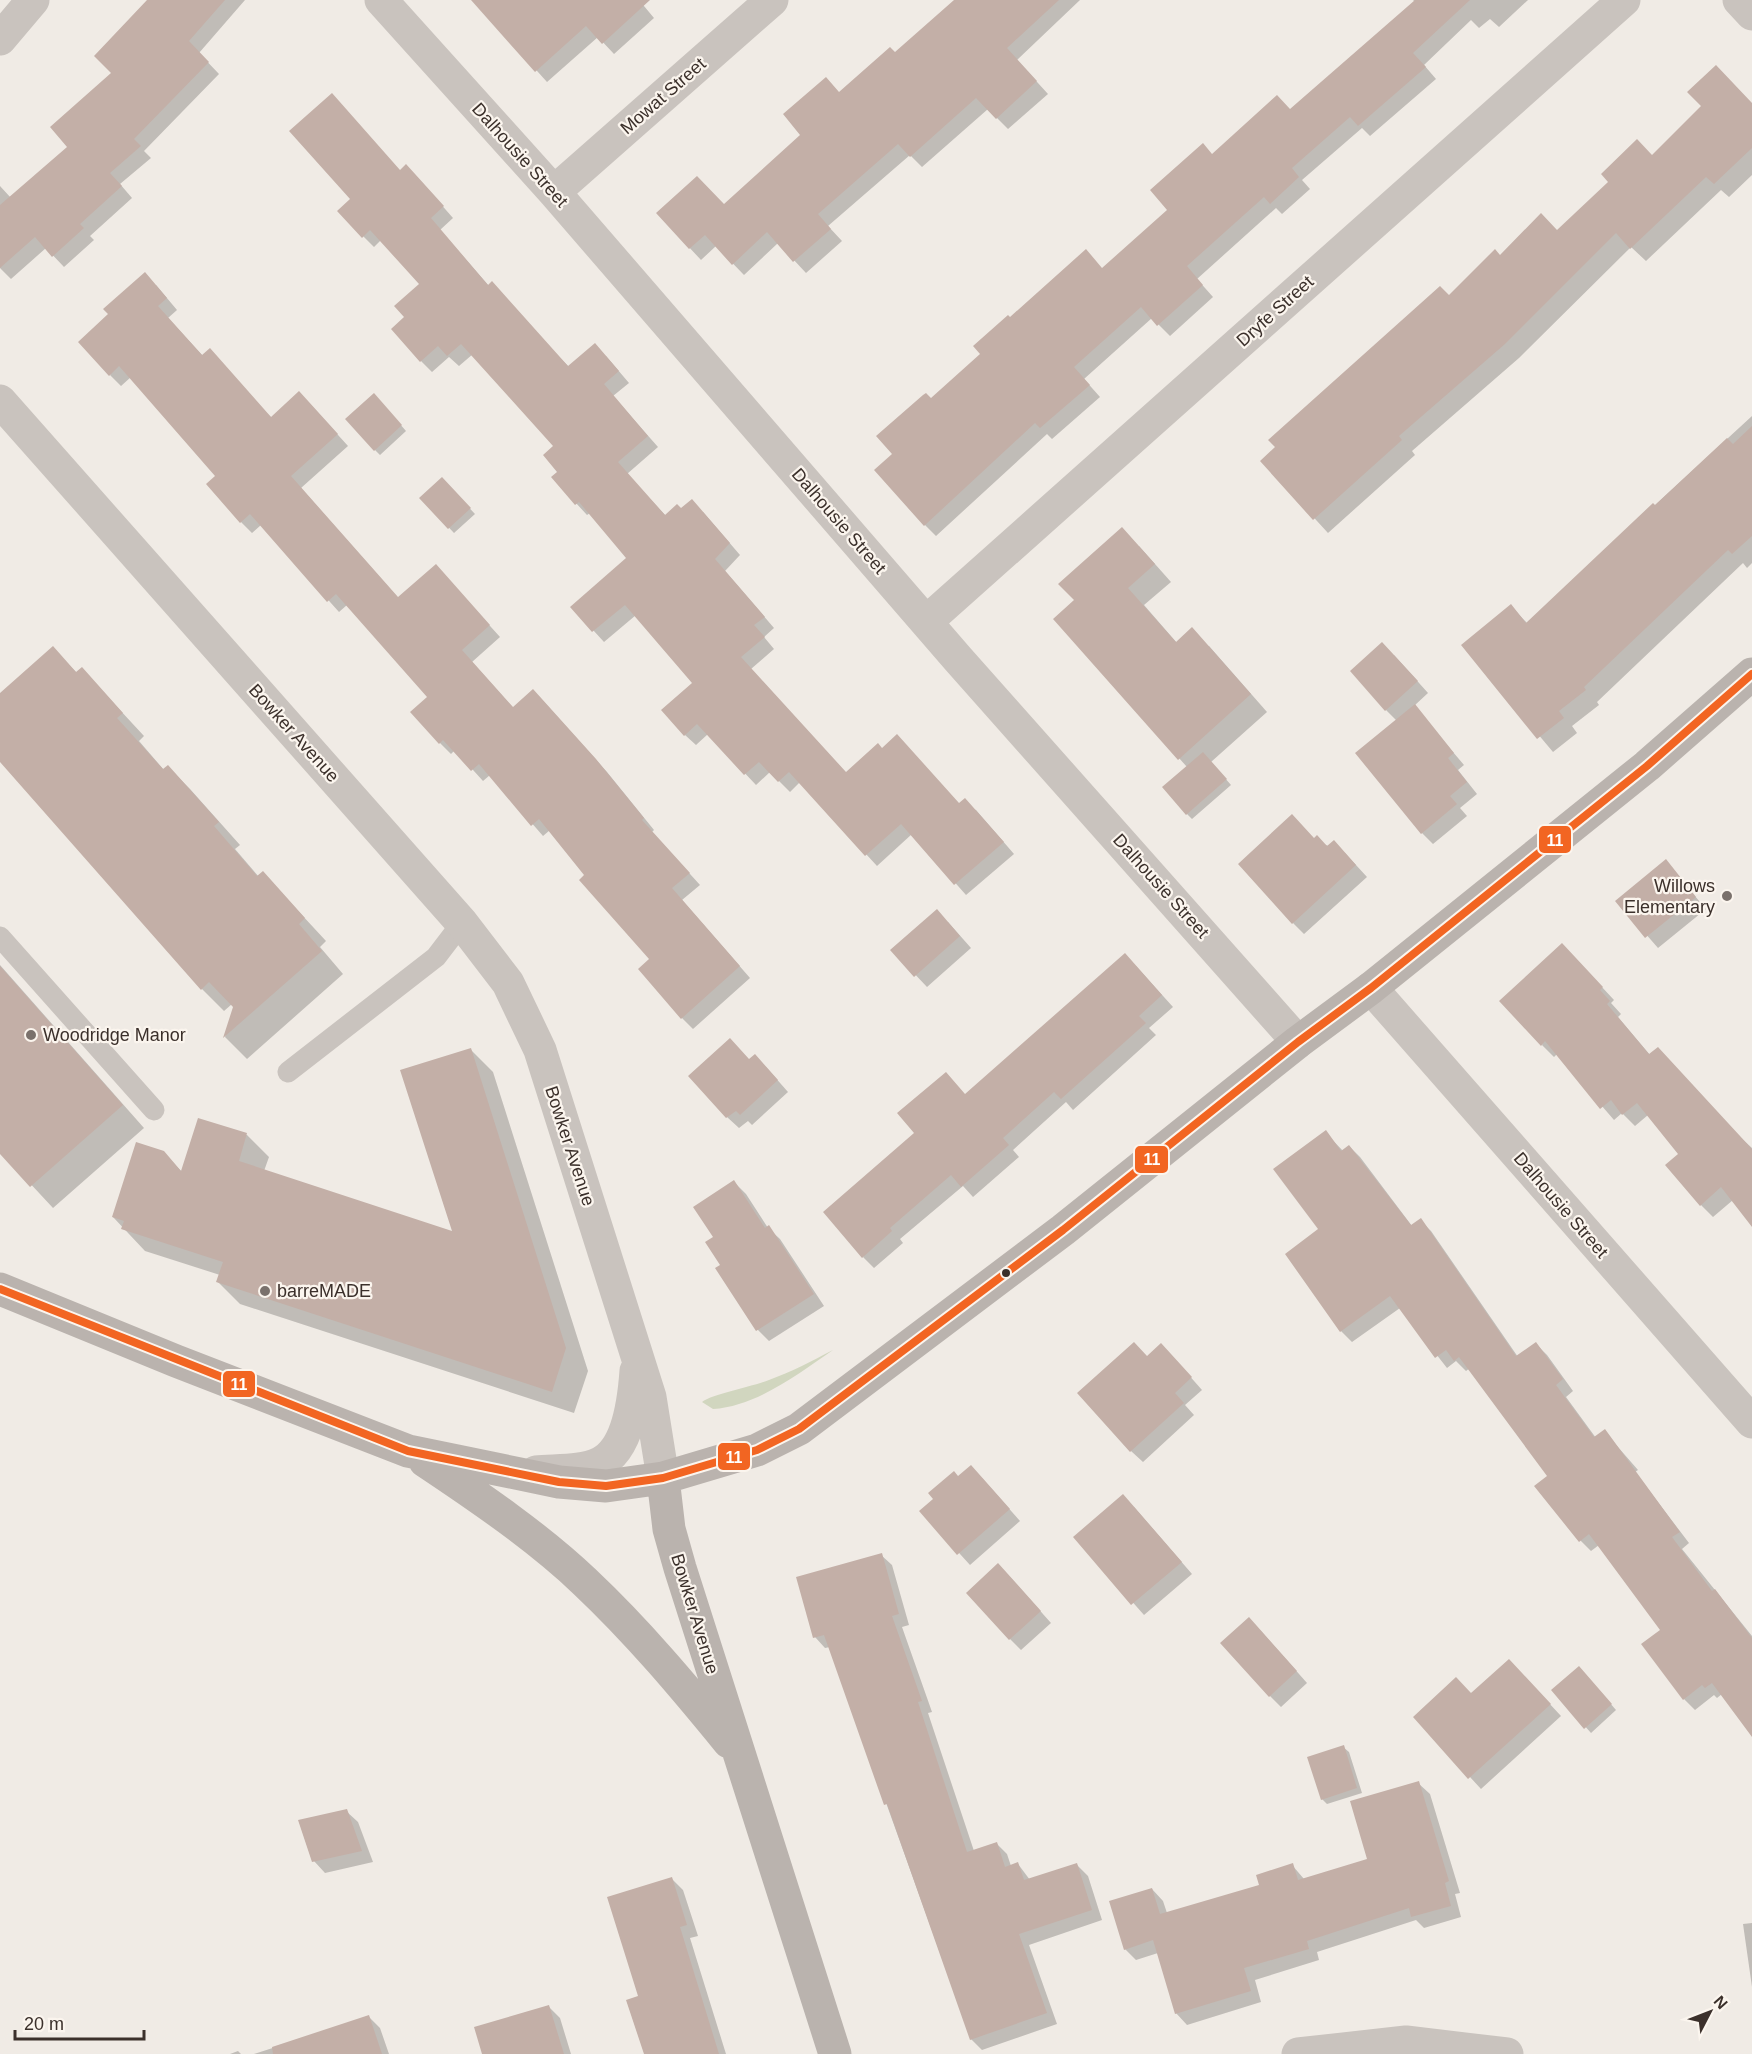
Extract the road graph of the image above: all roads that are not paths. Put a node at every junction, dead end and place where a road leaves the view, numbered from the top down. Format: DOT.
graph roads {
  1 [pos="33,0"];
  2 [pos="381,0"];
  3 [pos="772,0"];
  4 [pos="1624,0"];
  5 [pos="1739,0"];
  6 [pos="1752,14"];
  7 [pos="0,39"];
  8 [pos="554,192"];
  9 [pos="0,401"];
  10 [pos="926,622"];
  11 [pos="1752,674"];
  12 [pos="462,923"];
  13 [pos="0,937"];
  14 [pos="1371,988"];
  15 [pos="1298,1042"];
  16 [pos="288,1071"];
  17 [pos="154,1110"];
  18 [pos="0,1289"];
  19 [pos="638,1358"];
  20 [pos="1752,1422"];
  21 [pos="408,1451"];
  22 [pos="514,1473"];
  23 [pos="663,1478"];
  24 [pos="740,1756"];
  25 [pos="835,2054"];
  26 [pos="1298,2054"];
  27 [pos="1507,2054"];
  1 -- 7 [label="street"];
  2 -- 8 [label="street, Dalhousie Street"];
  3 -- 8 [label="street, Mowat Street"];
  4 -- 10 [label="street, Dryfe Street"];
  5 -- 6 [label="street"];
  8 -- 10 [label="street, Dalhousie Street"];
  9 -- 12 [label="street, Bowker Avenue"];
  10 -- 15 [label="street, Dalhousie Street"];
  11 -- 14 [label="main road"];
  12 -- 16 [label="lane"];
  12 -- 19 [label="street, Bowker Avenue"];
  13 -- 17 [label="lane"];
  14 -- 15 [label="main road"];
  14 -- 20 [label="street, Dalhousie Street"];
  15 -- 23 [label="main road"];
  18 -- 21 [label="main road"];
  19 -- 22 [label="street"];
  19 -- 23 [label="street, Bowker Avenue"];
  21 -- 22 [label="main road"];
  21 -- 24 [label="main road"];
  22 -- 23 [label="main road"];
  23 -- 24 [label="main road, Bowker Avenue"];
  24 -- 25 [label="main road, Bowker Avenue"];
  26 -- 27 [label="street"];
}
